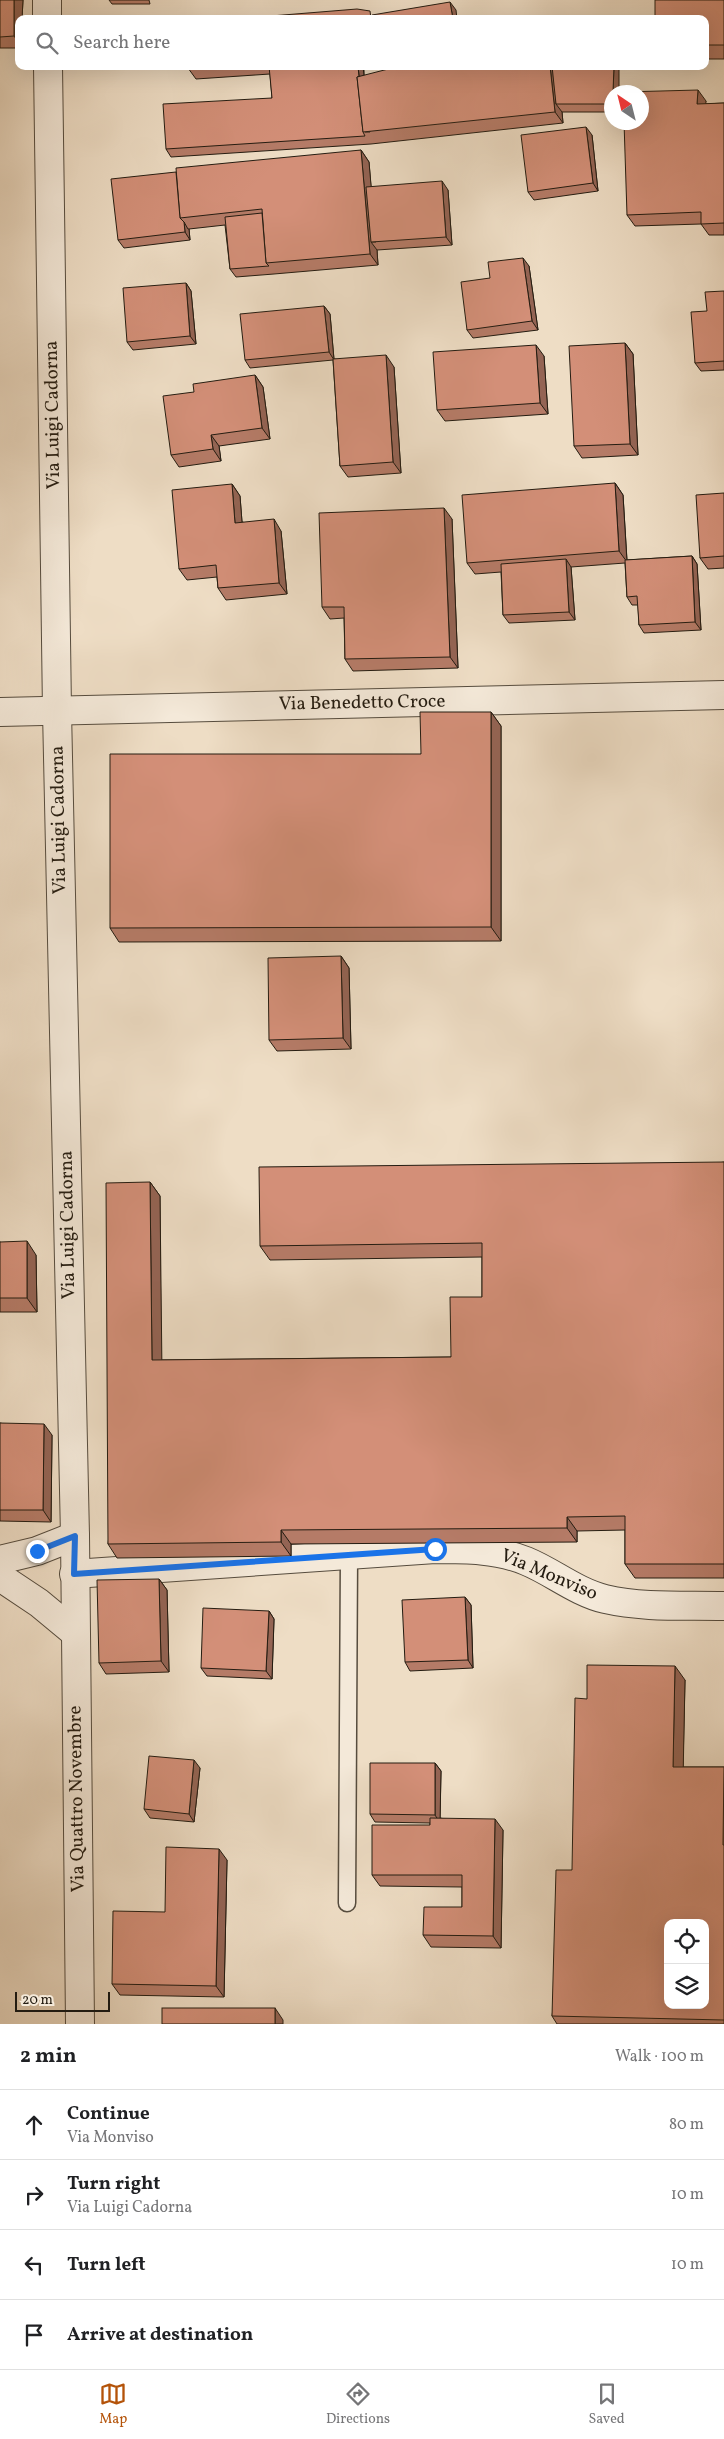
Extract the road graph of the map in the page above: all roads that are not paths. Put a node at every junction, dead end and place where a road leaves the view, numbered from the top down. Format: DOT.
graph roads {
  1 [pos="47,0"];
  2 [pos="47,15"];
  3 [pos="48,70"];
  4 [pos="724,695"];
  5 [pos="57,711"];
  6 [pos="0,712"];
  7 [pos="75,1536"];
  8 [pos="349,1555"];
  9 [pos="0,1560"];
  10 [pos="74,1574"];
  11 [pos="0,1577"];
  12 [pos="724,1606"];
  13 [pos="74,1632"];
  14 [pos="347,1903"];
  15 [pos="80,2024"];
  1 -- 2 [label="street"];
  3 -- 5 [label="street, Via Luigi Cadorna"];
  4 -- 5 [label="street, Via Benedetto Croce"];
  5 -- 6 [label="street, Via Benedetto Croce"];
  5 -- 7 [label="street, Via Luigi Cadorna"];
  7 -- 9 [label="street"];
  7 -- 10 [label="street, Via Luigi Cadorna"];
  8 -- 10 [label="street, Via Monviso"];
  8 -- 12 [label="street, Via Monviso"];
  8 -- 14 [label="lane"];
  10 -- 13 [label="street, Via Quattro Novembre"];
  11 -- 13 [label="street"];
  13 -- 15 [label="street, Via Quattro Novembre"];
}
